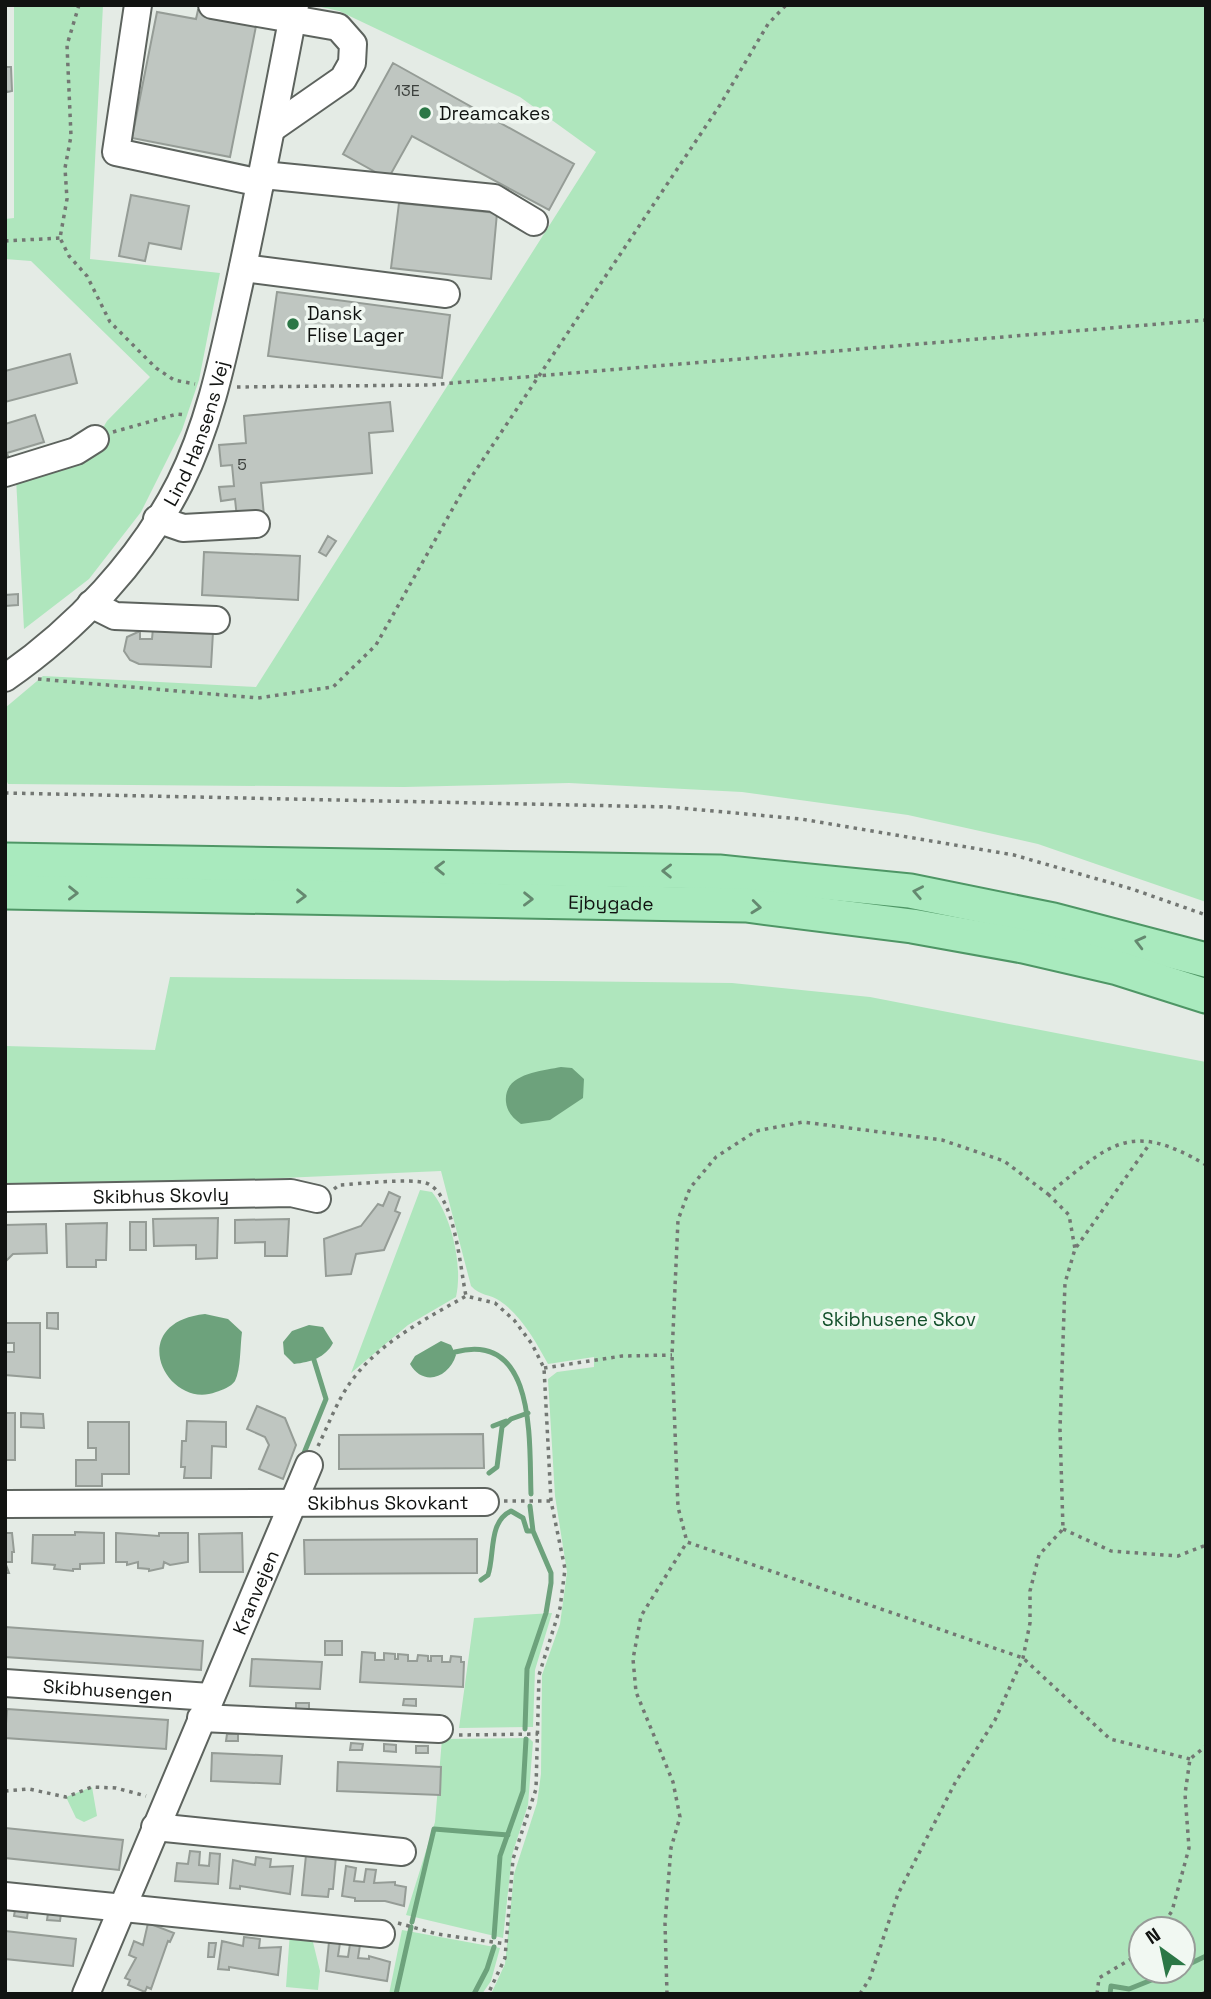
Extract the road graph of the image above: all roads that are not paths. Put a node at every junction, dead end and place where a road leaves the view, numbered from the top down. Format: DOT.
graph roads {
  1 [pos="138,5"];
  2 [pos="212,5"];
  3 [pos="294,12"];
  4 [pos="274,127"];
  5 [pos="262,179"];
  6 [pos="534,222"];
  7 [pos="243,268"];
  8 [pos="446,294"];
  9 [pos="95,439"];
  10 [pos="5,473"];
  11 [pos="157,520"];
  12 [pos="256,524"];
  13 [pos="91,604"];
  14 [pos="216,620"];
  15 [pos="5,678"];
  16 [pos="5,860"];
  17 [pos="5,892"];
  18 [pos="1206,960"];
  19 [pos="1206,996"];
  20 [pos="5,1198"];
  21 [pos="317,1199"];
  22 [pos="309,1465"];
  23 [pos="485,1502"];
  24 [pos="5,1504"];
  25 [pos="291,1504"];
  26 [pos="5,1683"];
  27 [pos="205,1708"];
  28 [pos="439,1729"];
  29 [pos="155,1827"];
  30 [pos="401,1852"];
  31 [pos="5,1896"];
  32 [pos="121,1908"];
  33 [pos="381,1934"];
  34 [pos="86,1994"];
  1 -- 5 [label="street"];
  2 -- 3 [label="street"];
  3 -- 4 [label="street, Lind Hansens Vej"];
  3 -- 4 [label="street"];
  4 -- 5 [label="street, Lind Hansens Vej"];
  5 -- 6 [label="street"];
  5 -- 7 [label="street, Lind Hansens Vej"];
  7 -- 8 [label="street"];
  7 -- 11 [label="street, Lind Hansens Vej"];
  9 -- 10 [label="street"];
  11 -- 12 [label="street"];
  11 -- 13 [label="street, Lind Hansens Vej"];
  13 -- 14 [label="street"];
  13 -- 15 [label="street, Lind Hansens Vej"];
  18 -- 16 [label="main road, Ejbygade, one-way"];
  17 -- 19 [label="main road, Ejbygade, one-way"];
  20 -- 21 [label="street, Skibhus Skovly"];
  22 -- 25 [label="street, Kranvejen"];
  23 -- 25 [label="street, Skibhus Skovkant"];
  24 -- 25 [label="street"];
  25 -- 27 [label="street, Kranvejen"];
  26 -- 27 [label="street, Skibhusengen"];
  27 -- 28 [label="street"];
  27 -- 29 [label="street, Kranvejen"];
  29 -- 30 [label="street"];
  29 -- 32 [label="street, Kranvejen"];
  31 -- 32 [label="street"];
  32 -- 33 [label="street"];
  32 -- 34 [label="street, Kranvejen"];
}
